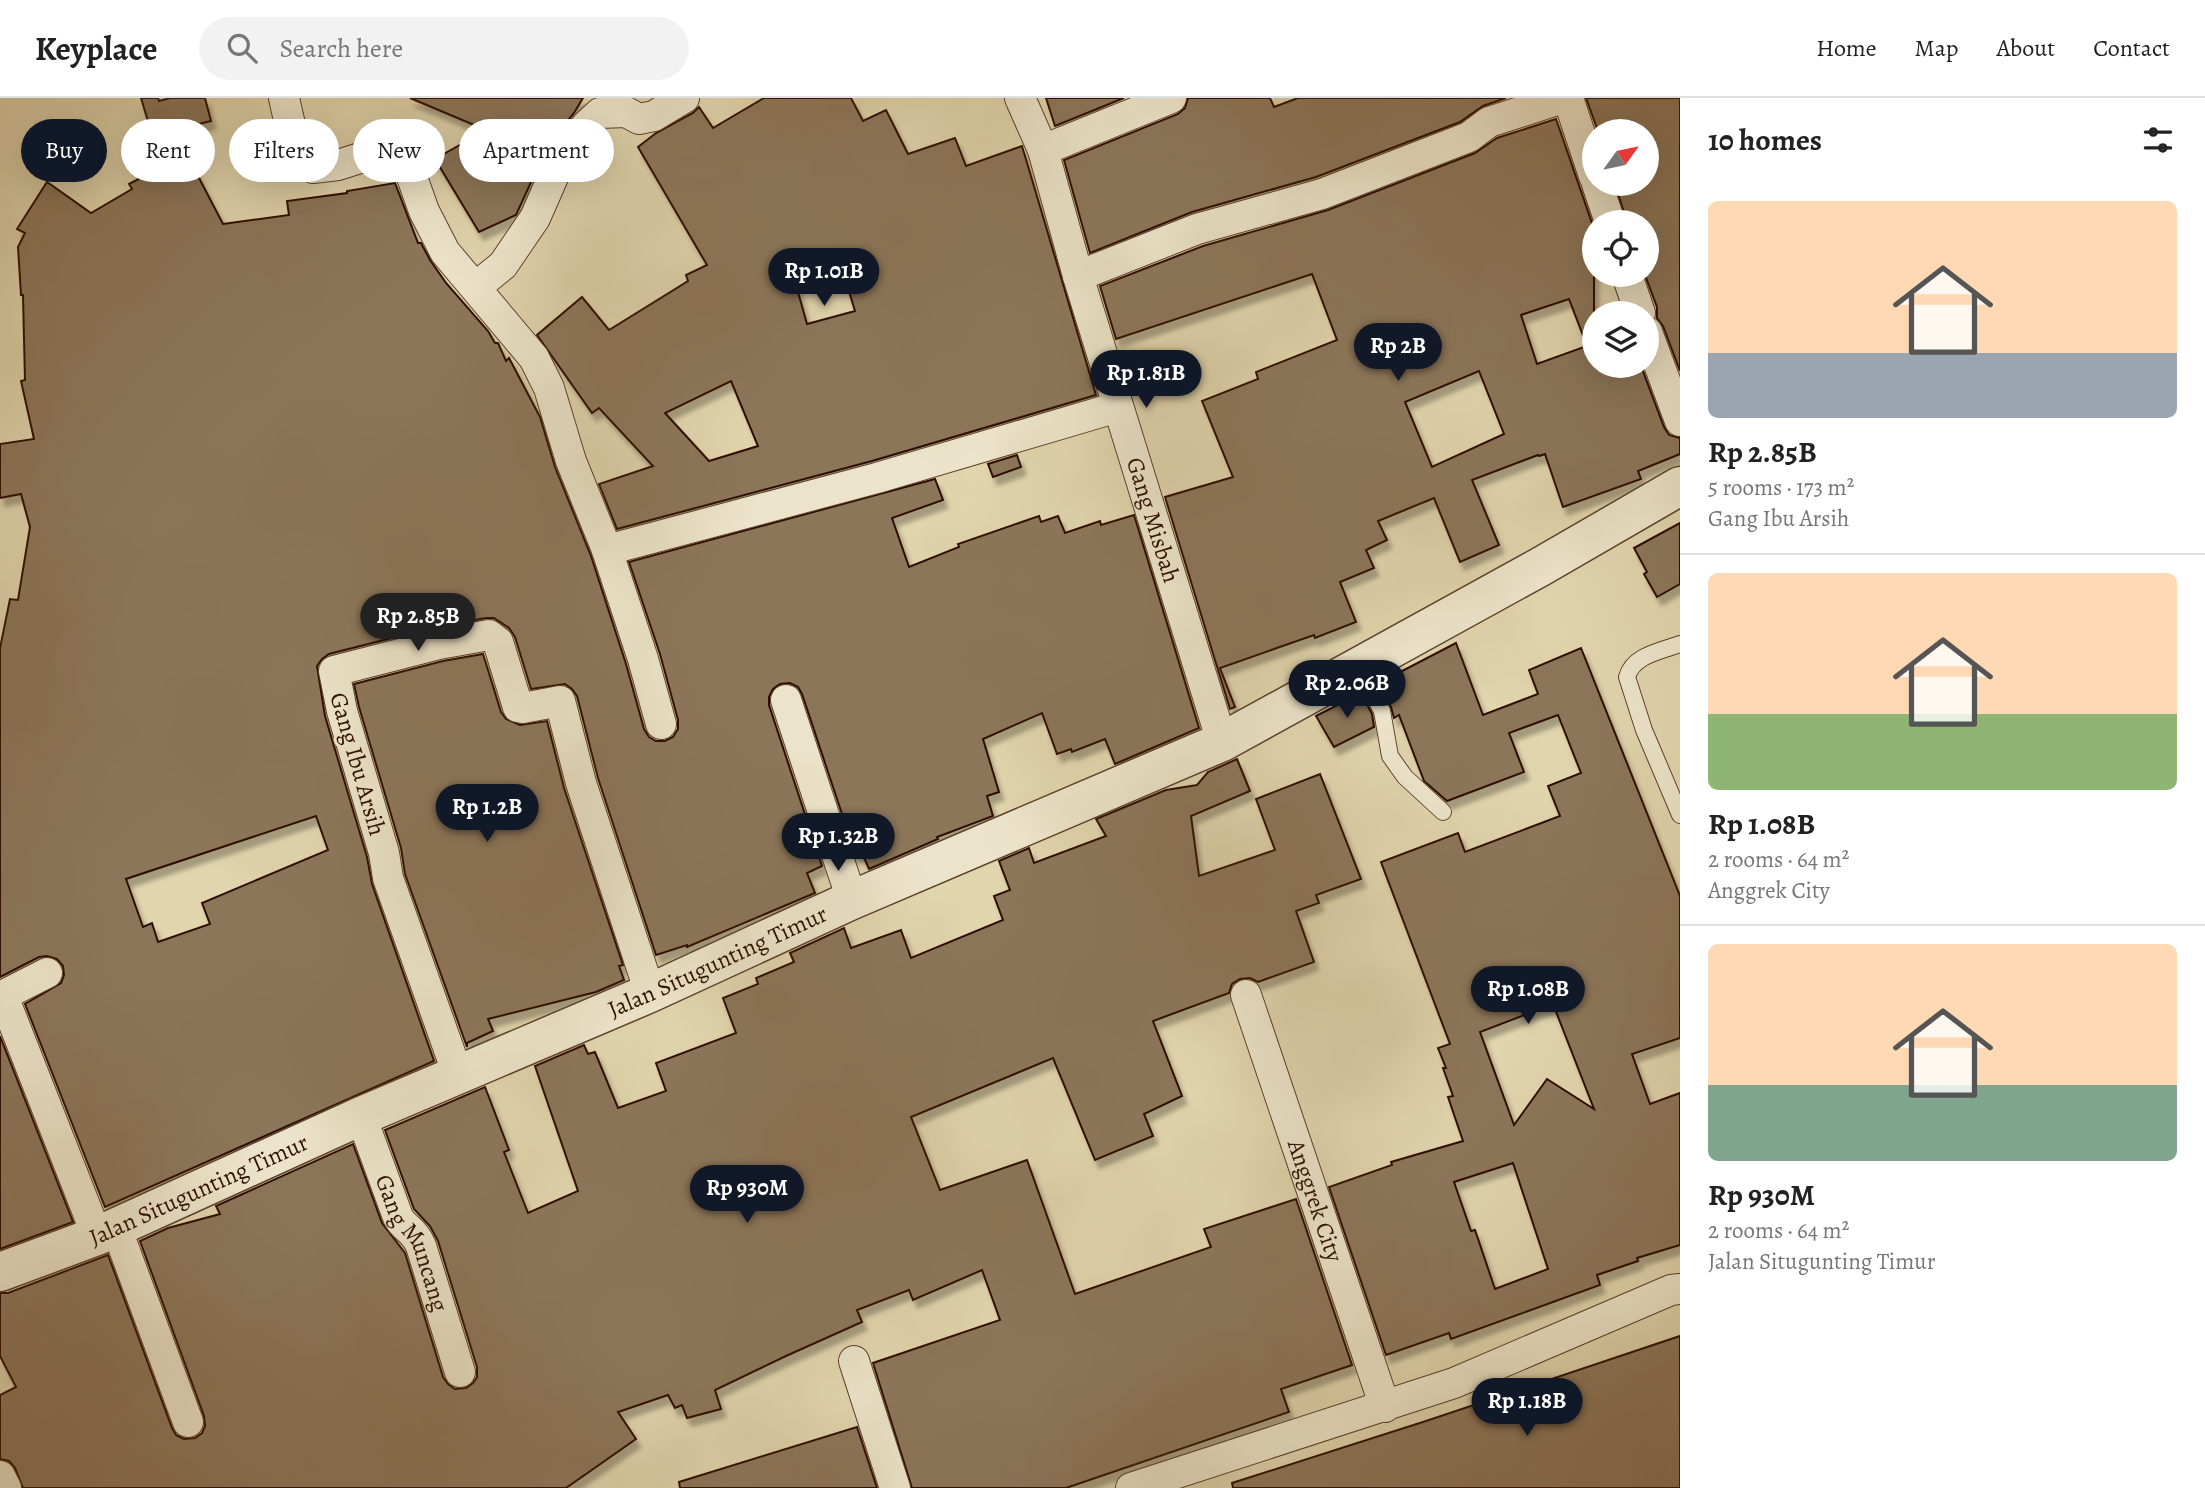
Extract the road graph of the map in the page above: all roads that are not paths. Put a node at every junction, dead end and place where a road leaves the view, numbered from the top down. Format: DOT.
graph roads {
  1 [pos="284,98"];
  2 [pos="684,98"];
  3 [pos="1020,98"];
  4 [pos="1171,98"];
  5 [pos="1566,98"];
  6 [pos="1582,143"];
  7 [pos="1043,150"];
  8 [pos="1078,276"];
  9 [pos="476,287"];
  10 [pos="1659,364"];
  11 [pos="1118,407"];
  12 [pos="1680,421"];
  13 [pos="1680,486"];
  14 [pos="607,550"];
  15 [pos="1680,644"];
  16 [pos="1359,667"];
  17 [pos="786,700"];
  18 [pos="661,724"];
  19 [pos="1222,742"];
  20 [pos="1673,777"];
  21 [pos="1443,812"];
  22 [pos="1680,815"];
  23 [pos="852,900"];
  24 [pos="47,973"];
  25 [pos="650,993"];
  26 [pos="1246,995"];
  27 [pos="2,997"];
  28 [pos="458,1075"];
  29 [pos="361,1116"];
  30 [pos="107,1231"];
  31 [pos="0,1272"];
  32 [pos="1680,1289"];
  33 [pos="855,1361"];
  34 [pos="460,1372"];
  35 [pos="1385,1407"];
  36 [pos="188,1422"];
  37 [pos="0,1476"];
  38 [pos="6,1488"];
  39 [pos="895,1488"];
  40 [pos="1131,1488"];
  1 -- 9 [label="street"];
  2 -- 9 [label="street"];
  3 -- 7 [label="street, Gang Misbah"];
  4 -- 7 [label="street"];
  5 -- 6 [label="street"];
  5 -- 8 [label="street"];
  7 -- 8 [label="street, Gang Misbah"];
  8 -- 11 [label="street, Gang Misbah"];
  9 -- 14 [label="street"];
  10 -- 12 [label="street"];
  11 -- 14 [label="street"];
  11 -- 19 [label="street, Gang Misbah"];
  13 -- 16 [label="street, Jalan Situgunting Timur"];
  14 -- 18 [label="street"];
  15 -- 20 [label="lane"];
  16 -- 19 [label="street, Jalan Situgunting Timur"];
  16 -- 21 [label="lane"];
  17 -- 23 [label="street"];
  19 -- 23 [label="street, Jalan Situgunting Timur"];
  20 -- 22 [label="lane"];
  23 -- 25 [label="street, Jalan Situgunting Timur"];
  24 -- 27 [label="street"];
  25 -- 28 [label="street, Jalan Situgunting Timur"];
  25 -- 28 [label="street, Gang Ibu Arsih"];
  26 -- 35 [label="street, Anggrek City"];
  27 -- 30 [label="street"];
  28 -- 29 [label="street, Jalan Situgunting Timur"];
  29 -- 30 [label="street, Jalan Situgunting Timur"];
  29 -- 34 [label="street, Gang Muncang"];
  30 -- 31 [label="street, Jalan Situgunting Timur"];
  30 -- 36 [label="street"];
  32 -- 35 [label="street"];
  33 -- 39 [label="street"];
  35 -- 40 [label="street"];
  37 -- 38 [label="street"];
}
